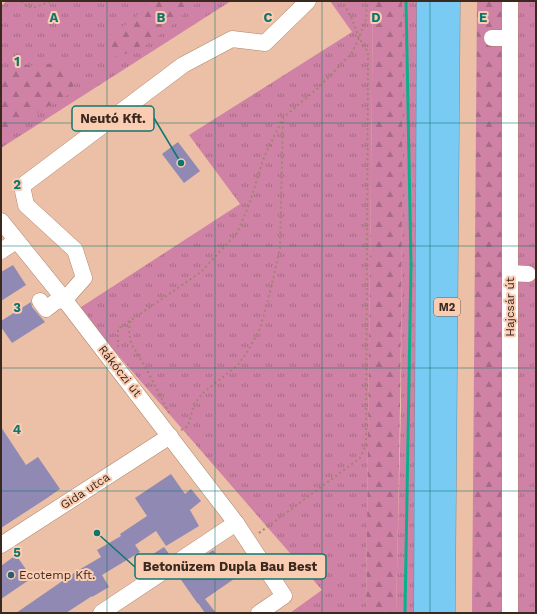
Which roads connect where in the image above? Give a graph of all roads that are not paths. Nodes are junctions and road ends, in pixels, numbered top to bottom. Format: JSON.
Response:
{"nodes":[{"id":1,"x":308,"y":1,"type":"edge"},
{"id":2,"x":428,"y":1,"type":"edge"},
{"id":3,"x":449,"y":1,"type":"edge"},
{"id":4,"x":510,"y":1,"type":"edge"},
{"id":5,"x":492,"y":38,"type":"dead end"},
{"id":6,"x":510,"y":38,"type":"junction"},
{"id":7,"x":1,"y":221,"type":"edge"},
{"id":8,"x":16,"y":241,"type":"junction"},
{"id":9,"x":1,"y":251,"type":"edge"},
{"id":10,"x":510,"y":273,"type":"junction"},
{"id":11,"x":528,"y":274,"type":"dead end"},
{"id":12,"x":64,"y":299,"type":"junction"},
{"id":13,"x":40,"y":301,"type":"dead end"},
{"id":14,"x":170,"y":436,"type":"junction"},
{"id":15,"x":236,"y":523,"type":"junction"},
{"id":16,"x":1,"y":545,"type":"edge"},
{"id":17,"x":101,"y":613,"type":"edge"},
{"id":18,"x":259,"y":613,"type":"edge"},
{"id":19,"x":425,"y":613,"type":"edge"},
{"id":20,"x":444,"y":613,"type":"edge"},
{"id":21,"x":510,"y":613,"type":"edge"}],
"edges":[{"from":1,"to":12,"type":"street"},
{"from":2,"to":19,"type":"highway","number":"M2"},
{"from":3,"to":20,"type":"highway","number":"M2"},
{"from":4,"to":6,"type":"street","name":"Hajcsár út"},
{"from":5,"to":6,"type":"street"},
{"from":6,"to":10,"type":"street","name":"Hajcsár út"},
{"from":7,"to":8,"type":"street","name":"Rákóczi út"},
{"from":8,"to":9,"type":"street"},
{"from":8,"to":12,"type":"street","name":"Rákóczi út"},
{"from":10,"to":11,"type":"street"},
{"from":10,"to":21,"type":"street","name":"Hajcsár út"},
{"from":12,"to":13,"type":"street"},
{"from":12,"to":14,"type":"street","name":"Rákóczi út"},
{"from":14,"to":15,"type":"street","name":"Rákóczi út"},
{"from":14,"to":16,"type":"street","name":"Gida utca"},
{"from":15,"to":17,"type":"street"},
{"from":15,"to":18,"type":"street","name":"Rákóczi út"}]}
